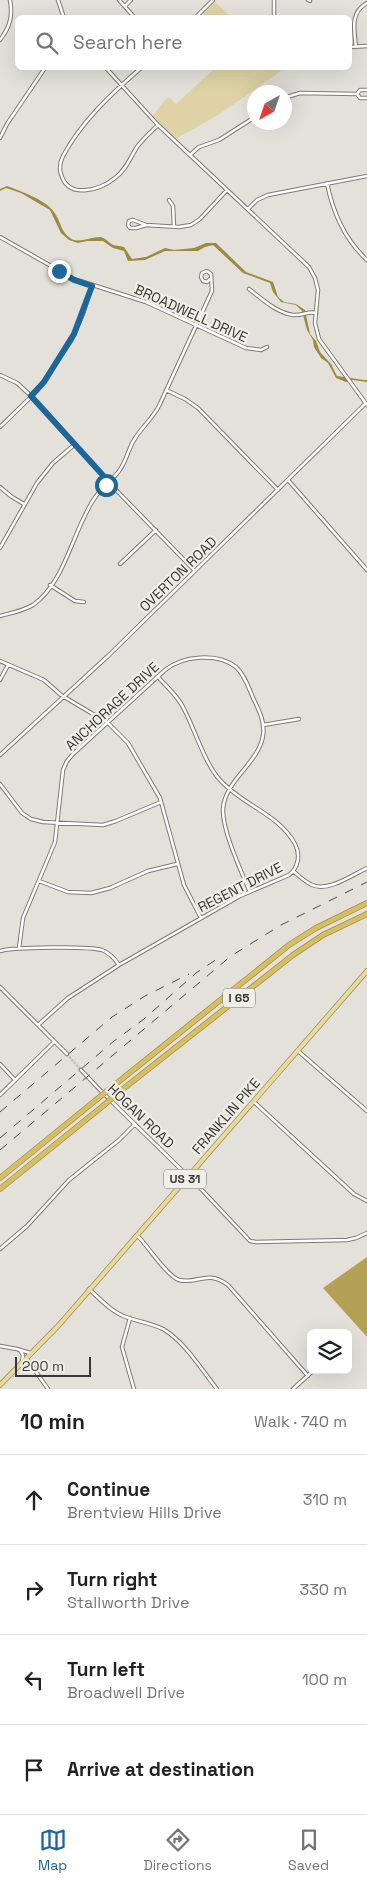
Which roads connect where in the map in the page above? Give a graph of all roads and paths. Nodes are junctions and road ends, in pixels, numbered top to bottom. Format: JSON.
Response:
{"nodes":[{"id":1,"x":10,"y":0,"type":"edge"},
{"id":2,"x":58,"y":0,"type":"edge"},
{"id":3,"x":119,"y":0,"type":"edge"},
{"id":4,"x":131,"y":0,"type":"edge"},
{"id":5,"x":213,"y":0,"type":"edge"},
{"id":6,"x":274,"y":0,"type":"edge"},
{"id":7,"x":367,"y":3,"type":"edge"},
{"id":8,"x":125,"y":6,"type":"junction"},
{"id":9,"x":63,"y":15,"type":"edge"},
{"id":10,"x":132,"y":15,"type":"edge"},
{"id":11,"x":198,"y":15,"type":"edge"},
{"id":12,"x":274,"y":15,"type":"edge"},
{"id":13,"x":0,"y":40,"type":"edge"},
{"id":14,"x":367,"y":46,"type":"edge"},
{"id":15,"x":352,"y":47,"type":"edge"},
{"id":16,"x":356,"y":47,"type":"junction"},
{"id":17,"x":44,"y":70,"type":"edge"},
{"id":18,"x":108,"y":70,"type":"edge"},
{"id":19,"x":139,"y":70,"type":"edge"},
{"id":20,"x":122,"y":85,"type":"junction"},
{"id":21,"x":367,"y":90,"type":"edge"},
{"id":22,"x":357,"y":94,"type":"junction"},
{"id":23,"x":292,"y":95,"type":"edge"},
{"id":24,"x":367,"y":98,"type":"edge"},
{"id":25,"x":247,"y":122,"type":"edge"},
{"id":26,"x":158,"y":125,"type":"junction"},
{"id":27,"x":0,"y":138,"type":"edge"},
{"id":28,"x":190,"y":155,"type":"junction"},
{"id":29,"x":367,"y":176,"type":"edge"},
{"id":30,"x":327,"y":184,"type":"junction"},
{"id":31,"x":227,"y":190,"type":"junction"},
{"id":32,"x":169,"y":200,"type":"dead end"},
{"id":33,"x":248,"y":209,"type":"junction"},
{"id":34,"x":146,"y":225,"type":"junction"},
{"id":35,"x":174,"y":227,"type":"junction"},
{"id":36,"x":0,"y":237,"type":"edge"},
{"id":37,"x":367,"y":260,"type":"edge"},
{"id":38,"x":210,"y":280,"type":"junction"},
{"id":39,"x":92,"y":286,"type":"junction"},
{"id":40,"x":249,"y":290,"type":"dead end"},
{"id":41,"x":316,"y":313,"type":"junction"},
{"id":42,"x":196,"y":325,"type":"junction"},
{"id":43,"x":267,"y":347,"type":"dead end"},
{"id":44,"x":0,"y":375,"type":"edge"},
{"id":45,"x":166,"y":390,"type":"junction"},
{"id":46,"x":31,"y":396,"type":"junction"},
{"id":47,"x":366,"y":405,"type":"edge"},
{"id":48,"x":0,"y":427,"type":"edge"},
{"id":49,"x":74,"y":444,"type":"junction"},
{"id":50,"x":288,"y":480,"type":"junction"},
{"id":51,"x":109,"y":482,"type":"junction"},
{"id":52,"x":0,"y":487,"type":"edge"},
{"id":53,"x":278,"y":490,"type":"junction"},
{"id":54,"x":24,"y":504,"type":"junction"},
{"id":55,"x":156,"y":530,"type":"junction"},
{"id":56,"x":0,"y":548,"type":"edge"},
{"id":57,"x":120,"y":564,"type":"dead end"},
{"id":58,"x":367,"y":570,"type":"edge"},
{"id":59,"x":195,"y":571,"type":"junction"},
{"id":60,"x":50,"y":585,"type":"junction"},
{"id":61,"x":84,"y":602,"type":"dead end"},
{"id":62,"x":0,"y":616,"type":"edge"},
{"id":63,"x":0,"y":661,"type":"edge"},
{"id":64,"x":8,"y":665,"type":"junction"},
{"id":65,"x":158,"y":676,"type":"junction"},
{"id":66,"x":0,"y":680,"type":"edge"},
{"id":67,"x":64,"y":697,"type":"junction"},
{"id":68,"x":299,"y":719,"type":"dead end"},
{"id":69,"x":108,"y":723,"type":"junction"},
{"id":70,"x":263,"y":725,"type":"junction"},
{"id":71,"x":0,"y":756,"type":"edge"},
{"id":72,"x":0,"y":784,"type":"edge"},
{"id":73,"x":230,"y":789,"type":"junction"},
{"id":74,"x":161,"y":802,"type":"junction"},
{"id":75,"x":58,"y":823,"type":"junction"},
{"id":76,"x":178,"y":863,"type":"junction"},
{"id":77,"x":367,"y":868,"type":"edge"},
{"id":78,"x":293,"y":871,"type":"junction"},
{"id":79,"x":38,"y":881,"type":"junction"},
{"id":80,"x":250,"y":892,"type":"junction"},
{"id":81,"x":367,"y":903,"type":"edge"},
{"id":82,"x":367,"y":914,"type":"edge"},
{"id":83,"x":201,"y":918,"type":"junction"},
{"id":84,"x":19,"y":948,"type":"junction"},
{"id":85,"x":0,"y":951,"type":"edge"},
{"id":86,"x":120,"y":965,"type":"junction"},
{"id":87,"x":367,"y":971,"type":"edge"},
{"id":88,"x":0,"y":987,"type":"edge"},
{"id":89,"x":38,"y":1026,"type":"junction"},
{"id":90,"x":55,"y":1042,"type":"junction"},
{"id":91,"x":298,"y":1051,"type":"junction"},
{"id":92,"x":67,"y":1054,"type":"tunnel mouth"},
{"id":93,"x":0,"y":1064,"type":"edge"},
{"id":94,"x":81,"y":1070,"type":"tunnel mouth"},
{"id":95,"x":15,"y":1080,"type":"junction"},
{"id":96,"x":0,"y":1095,"type":"edge"},
{"id":97,"x":254,"y":1102,"type":"junction"},
{"id":98,"x":367,"y":1111,"type":"edge"},
{"id":99,"x":135,"y":1124,"type":"junction"},
{"id":100,"x":188,"y":1176,"type":"junction"},
{"id":101,"x":0,"y":1178,"type":"edge"},
{"id":102,"x":0,"y":1189,"type":"edge"},
{"id":103,"x":367,"y":1201,"type":"edge"},
{"id":104,"x":367,"y":1233,"type":"edge"},
{"id":105,"x":137,"y":1235,"type":"junction"},
{"id":106,"x":0,"y":1249,"type":"edge"},
{"id":107,"x":90,"y":1290,"type":"junction"},
{"id":108,"x":130,"y":1318,"type":"junction"},
{"id":109,"x":0,"y":1346,"type":"edge"},
{"id":110,"x":19,"y":1349,"type":"junction"},
{"id":111,"x":31,"y":1354,"type":"junction"},
{"id":112,"x":27,"y":1359,"type":"junction"},
{"id":113,"x":21,"y":1365,"type":"junction"},
{"id":114,"x":308,"y":1376,"type":"joint"},
{"id":115,"x":0,"y":1385,"type":"edge"},
{"id":116,"x":48,"y":1389,"type":"edge"},
{"id":117,"x":134,"y":1389,"type":"edge"},
{"id":118,"x":217,"y":1389,"type":"edge"},
{"id":119,"x":293,"y":1389,"type":"edge"}],
"edges":[{"from":1,"to":13,"type":"street"},
{"from":2,"to":9,"type":"street"},
{"from":3,"to":8,"type":"street"},
{"from":4,"to":8,"type":"street"},
{"from":5,"to":11,"type":"street"},
{"from":6,"to":12,"type":"street"},
{"from":7,"to":16,"type":"street"},
{"from":8,"to":10,"type":"street"},
{"from":14,"to":16,"type":"street"},
{"from":15,"to":16,"type":"street"},
{"from":17,"to":27,"type":"street"},
{"from":18,"to":20,"type":"street"},
{"from":19,"to":20,"type":"street"},
{"from":20,"to":26,"type":"street"},
{"from":20,"to":26,"type":"street"},
{"from":21,"to":22,"type":"street"},
{"from":22,"to":23,"type":"street"},
{"from":22,"to":24,"type":"street"},
{"from":25,"to":28,"type":"street"},
{"from":26,"to":28,"type":"street"},
{"from":28,"to":31,"type":"street"},
{"from":29,"to":30,"type":"street"},
{"from":30,"to":33,"type":"street"},
{"from":30,"to":37,"type":"street"},
{"from":31,"to":33,"type":"street"},
{"from":31,"to":35,"type":"street"},
{"from":32,"to":35,"type":"street"},
{"from":33,"to":41,"type":"street"},
{"from":34,"to":34,"type":"street"},
{"from":34,"to":35,"type":"street"},
{"from":36,"to":39,"type":"street","name":"BROADWELL DRIVE"},
{"from":38,"to":38,"type":"street"},
{"from":38,"to":42,"type":"street"},
{"from":39,"to":42,"type":"street","name":"BROADWELL DRIVE"},
{"from":39,"to":46,"type":"street"},
{"from":40,"to":41,"type":"street"},
{"from":41,"to":47,"type":"street"},
{"from":42,"to":43,"type":"street","name":"BROADWELL DRIVE"},
{"from":42,"to":45,"type":"street"},
{"from":44,"to":46,"type":"street"},
{"from":45,"to":51,"type":"street"},
{"from":45,"to":53,"type":"street"},
{"from":46,"to":48,"type":"street"},
{"from":46,"to":49,"type":"street"},
{"from":47,"to":50,"type":"street","name":"OVERTON ROAD"},
{"from":49,"to":51,"type":"street"},
{"from":49,"to":54,"type":"street"},
{"from":50,"to":53,"type":"street","name":"OVERTON ROAD"},
{"from":50,"to":58,"type":"street"},
{"from":51,"to":55,"type":"street"},
{"from":51,"to":60,"type":"street"},
{"from":52,"to":54,"type":"street"},
{"from":53,"to":59,"type":"street","name":"OVERTON ROAD"},
{"from":54,"to":56,"type":"street"},
{"from":55,"to":57,"type":"street"},
{"from":55,"to":59,"type":"street"},
{"from":59,"to":67,"type":"street","name":"OVERTON ROAD"},
{"from":60,"to":61,"type":"street"},
{"from":60,"to":62,"type":"street"},
{"from":63,"to":64,"type":"street"},
{"from":64,"to":66,"type":"street"},
{"from":64,"to":67,"type":"street"},
{"from":65,"to":69,"type":"street","name":"ANCHORAGE DRIVE"},
{"from":65,"to":70,"type":"street","name":"ANCHORAGE DRIVE"},
{"from":65,"to":73,"type":"street","name":"REGENT DRIVE"},
{"from":67,"to":69,"type":"street"},
{"from":67,"to":71,"type":"street","name":"OVERTON ROAD"},
{"from":68,"to":70,"type":"street"},
{"from":69,"to":74,"type":"street"},
{"from":69,"to":75,"type":"street","name":"ANCHORAGE DRIVE"},
{"from":70,"to":73,"type":"street"},
{"from":72,"to":75,"type":"street"},
{"from":73,"to":78,"type":"street","name":"REGENT DRIVE"},
{"from":73,"to":80,"type":"street"},
{"from":74,"to":75,"type":"street"},
{"from":74,"to":76,"type":"street"},
{"from":75,"to":79,"type":"street","name":"ANCHORAGE DRIVE"},
{"from":76,"to":79,"type":"street"},
{"from":76,"to":83,"type":"street"},
{"from":77,"to":78,"type":"street"},
{"from":78,"to":80,"type":"street","name":"REGENT DRIVE"},
{"from":79,"to":84,"type":"street","name":"ANCHORAGE DRIVE"},
{"from":80,"to":83,"type":"street","name":"REGENT DRIVE"},
{"from":81,"to":101,"type":"highway","number":"I 65","bridge":true},
{"from":82,"to":102,"type":"highway","number":"I 65","bridge":true},
{"from":83,"to":86,"type":"street","name":"REGENT DRIVE"},
{"from":84,"to":85,"type":"street"},
{"from":84,"to":86,"type":"street"},
{"from":86,"to":89,"type":"street","name":"REGENT DRIVE"},
{"from":87,"to":91,"type":"main road","name":"FRANKLIN PIKE","number":"US 31"},
{"from":88,"to":89,"type":"street"},
{"from":89,"to":90,"type":"street"},
{"from":90,"to":92,"type":"street"},
{"from":90,"to":95,"type":"street"},
{"from":91,"to":97,"type":"main road","name":"FRANKLIN PIKE","number":"US 31"},
{"from":91,"to":98,"type":"street"},
{"from":93,"to":95,"type":"street"},
{"from":94,"to":99,"type":"street","name":"HOGAN ROAD"},
{"from":95,"to":96,"type":"street"},
{"from":97,"to":100,"type":"main road","name":"FRANKLIN PIKE","number":"US 31"},
{"from":97,"to":103,"type":"street"},
{"from":99,"to":100,"type":"street","name":"HOGAN ROAD"},
{"from":99,"to":106,"type":"street"},
{"from":100,"to":104,"type":"street","name":"HOGAN ROAD"},
{"from":100,"to":105,"type":"main road","name":"FRANKLIN PIKE","number":"US 31"},
{"from":105,"to":107,"type":"main road","name":"FRANKLIN PIKE","number":"US 31"},
{"from":105,"to":114,"type":"street"},
{"from":107,"to":108,"type":"street"},
{"from":107,"to":111,"type":"main road","name":"FRANKLIN PIKE","number":"US 31"},
{"from":108,"to":117,"type":"street"},
{"from":108,"to":118,"type":"street"},
{"from":109,"to":110,"type":"street"},
{"from":110,"to":111,"type":"street"},
{"from":110,"to":113,"type":"street"},
{"from":111,"to":112,"type":"main road","name":"FRANKLIN PIKE","number":"US 31"},
{"from":112,"to":113,"type":"main road","name":"FRANKLIN PIKE","number":"US 31"},
{"from":112,"to":116,"type":"street"},
{"from":113,"to":115,"type":"main road","name":"FRANKLIN PIKE","number":"US 31"},
{"from":114,"to":119,"type":"street"}]}
